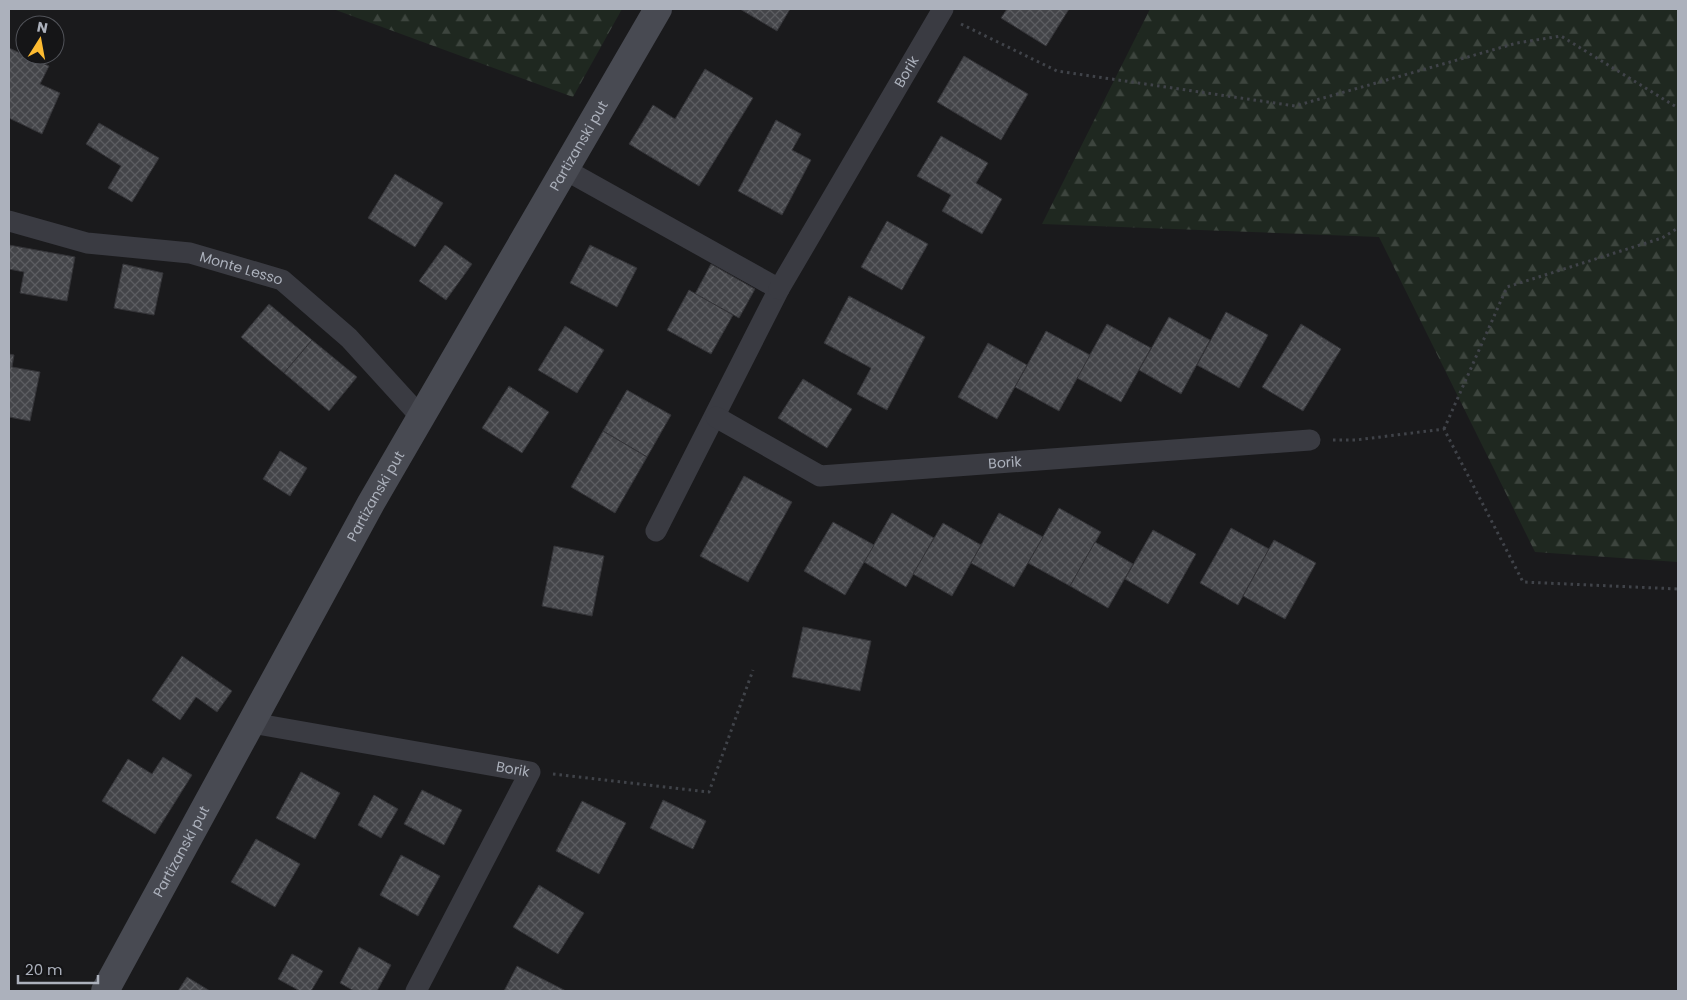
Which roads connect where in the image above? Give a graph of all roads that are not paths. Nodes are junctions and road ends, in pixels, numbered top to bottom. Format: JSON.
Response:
{"nodes":[{"id":1,"x":658,"y":9,"type":"edge"},
{"id":2,"x":942,"y":11,"type":"edge"},
{"id":3,"x":564,"y":170,"type":"junction"},
{"id":4,"x":9,"y":220,"type":"edge"},
{"id":5,"x":778,"y":289,"type":"junction"},
{"id":6,"x":420,"y":416,"type":"junction"},
{"id":7,"x":716,"y":417,"type":"junction"},
{"id":8,"x":1310,"y":440,"type":"road end"},
{"id":9,"x":656,"y":531,"type":"dead end"},
{"id":10,"x":252,"y":723,"type":"junction"},
{"id":11,"x":105,"y":991,"type":"edge"},
{"id":12,"x":416,"y":991,"type":"edge"}],
"edges":[{"from":1,"to":3,"type":"street","name":"Partizanski put"},
{"from":2,"to":5,"type":"street","name":"Borik"},
{"from":3,"to":5,"type":"street"},
{"from":3,"to":6,"type":"street","name":"Partizanski put"},
{"from":4,"to":6,"type":"street","name":"Monte Lesso"},
{"from":5,"to":7,"type":"street","name":"Borik"},
{"from":6,"to":10,"type":"street","name":"Partizanski put"},
{"from":7,"to":8,"type":"street","name":"Borik"},
{"from":7,"to":9,"type":"street","name":"Borik"},
{"from":10,"to":11,"type":"street","name":"Partizanski put"},
{"from":10,"to":12,"type":"street","name":"Borik"}]}
